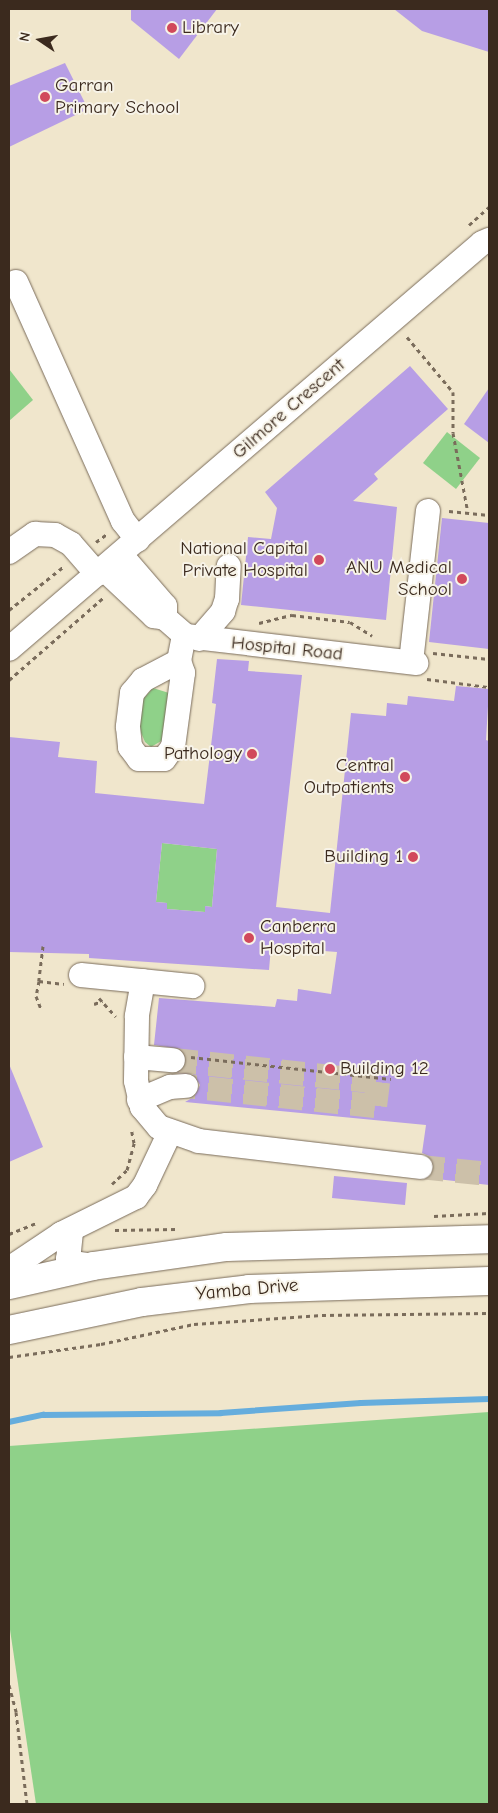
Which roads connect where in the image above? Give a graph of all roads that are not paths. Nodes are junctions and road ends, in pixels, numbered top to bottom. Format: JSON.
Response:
{"nodes":[{"id":1,"x":487,"y":237,"type":"edge"},
{"id":2,"x":16,"y":282,"type":"dead end"},
{"id":3,"x":428,"y":511,"type":"dead end"},
{"id":4,"x":9,"y":552,"type":"edge"},
{"id":5,"x":115,"y":560,"type":"junction"},
{"id":6,"x":229,"y":566,"type":"dead end"},
{"id":7,"x":192,"y":637,"type":"junction"},
{"id":8,"x":9,"y":649,"type":"edge"},
{"id":9,"x":179,"y":661,"type":"dead end"},
{"id":10,"x":78,"y":980,"type":"road end"},
{"id":11,"x":143,"y":981,"type":"junction"},
{"id":12,"x":192,"y":986,"type":"dead end"},
{"id":13,"x":136,"y":1056,"type":"junction"},
{"id":14,"x":179,"y":1058,"type":"tunnel mouth"},
{"id":15,"x":186,"y":1086,"type":"tunnel mouth"},
{"id":16,"x":134,"y":1110,"type":"junction"},
{"id":17,"x":170,"y":1132,"type":"junction"},
{"id":18,"x":420,"y":1166,"type":"tunnel mouth"},
{"id":19,"x":71,"y":1232,"type":"junction"},
{"id":20,"x":489,"y":1239,"type":"edge"},
{"id":21,"x":94,"y":1266,"type":"junction"},
{"id":22,"x":9,"y":1268,"type":"edge"},
{"id":23,"x":489,"y":1281,"type":"edge"},
{"id":24,"x":9,"y":1286,"type":"edge"},
{"id":25,"x":9,"y":1330,"type":"edge"}],
"edges":[{"from":1,"to":5,"type":"street","name":"Gilmore Crescent"},
{"from":2,"to":5,"type":"street"},
{"from":3,"to":7,"type":"street","name":"Hospital Road"},
{"from":4,"to":5,"type":"street"},
{"from":5,"to":7,"type":"street"},
{"from":5,"to":8,"type":"street","name":"Gilmore Crescent"},
{"from":6,"to":7,"type":"street"},
{"from":7,"to":9,"type":"street"},
{"from":10,"to":11,"type":"street"},
{"from":11,"to":12,"type":"street"},
{"from":11,"to":13,"type":"street"},
{"from":13,"to":14,"type":"street"},
{"from":13,"to":16,"type":"street"},
{"from":15,"to":16,"type":"street"},
{"from":16,"to":17,"type":"street"},
{"from":17,"to":18,"type":"street"},
{"from":17,"to":19,"type":"street"},
{"from":19,"to":21,"type":"street"},
{"from":19,"to":22,"type":"street"},
{"from":20,"to":21,"type":"main road"},
{"from":21,"to":24,"type":"main road"},
{"from":23,"to":25,"type":"main road","name":"Yamba Drive"}]}
